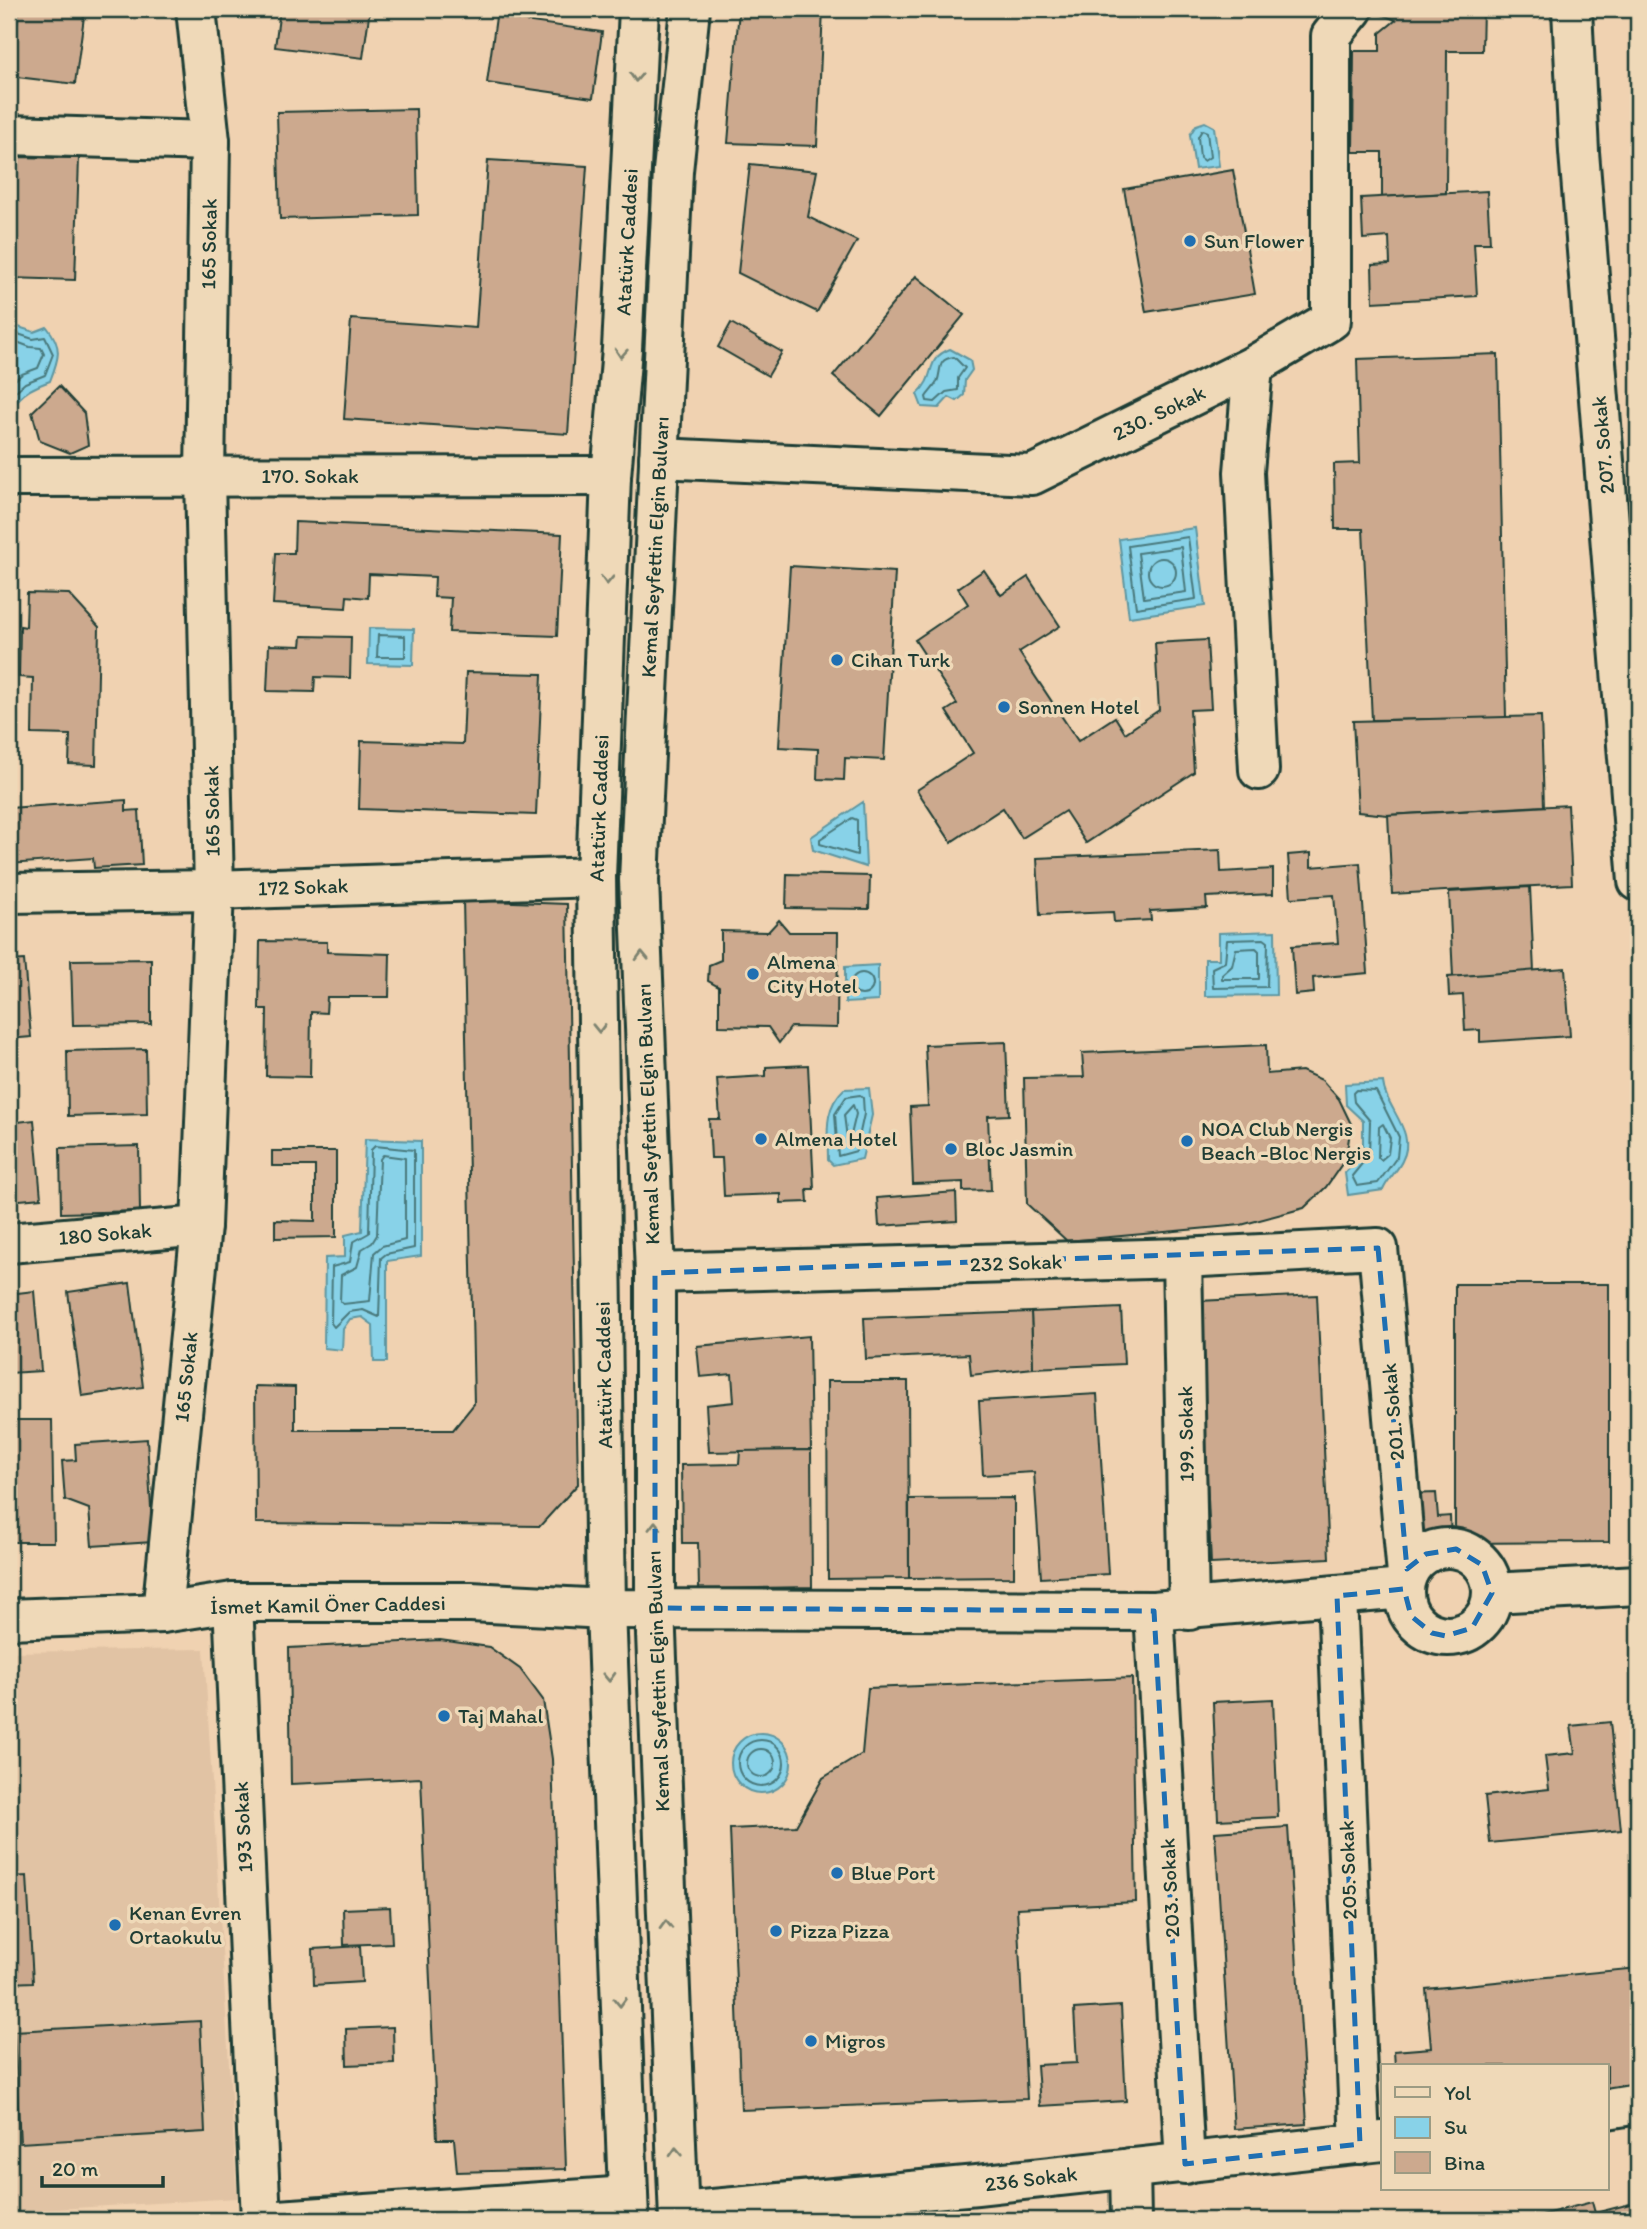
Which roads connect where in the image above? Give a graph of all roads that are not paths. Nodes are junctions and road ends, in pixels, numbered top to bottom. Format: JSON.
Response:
{"nodes":[{"id":1,"x":196,"y":9,"type":"edge"},
{"id":2,"x":639,"y":9,"type":"edge"},
{"id":3,"x":690,"y":9,"type":"edge"},
{"id":4,"x":1353,"y":9,"type":"edge"},
{"id":5,"x":1572,"y":9,"type":"edge"},
{"id":6,"x":9,"y":135,"type":"edge"},
{"id":7,"x":210,"y":141,"type":"junction"},
{"id":8,"x":1253,"y":366,"type":"junction"},
{"id":9,"x":659,"y":458,"type":"junction"},
{"id":10,"x":205,"y":476,"type":"junction"},
{"id":11,"x":611,"y":476,"type":"junction"},
{"id":12,"x":9,"y":477,"type":"edge"},
{"id":13,"x":1259,"y":770,"type":"dead end"},
{"id":14,"x":596,"y":877,"type":"junction"},
{"id":15,"x":1638,"y":881,"type":"edge"},
{"id":16,"x":214,"y":890,"type":"junction"},
{"id":17,"x":9,"y":893,"type":"edge"},
{"id":18,"x":201,"y":1226,"type":"junction"},
{"id":19,"x":9,"y":1243,"type":"edge"},
{"id":20,"x":1378,"y":1248,"type":"joint"},
{"id":21,"x":1182,"y":1258,"type":"junction"},
{"id":22,"x":655,"y":1273,"type":"junction"},
{"id":23,"x":1406,"y":1582,"type":"junction"},
{"id":24,"x":1638,"y":1585,"type":"edge"},
{"id":25,"x":1492,"y":1593,"type":"junction"},
{"id":26,"x":1337,"y":1596,"type":"junction"},
{"id":27,"x":233,"y":1602,"type":"junction"},
{"id":28,"x":654,"y":1608,"type":"junction"},
{"id":29,"x":606,"y":1609,"type":"junction"},
{"id":30,"x":1172,"y":1610,"type":"junction"},
{"id":31,"x":162,"y":1613,"type":"junction"},
{"id":32,"x":9,"y":1619,"type":"edge"},
{"id":33,"x":1638,"y":2104,"type":"edge"},
{"id":34,"x":1608,"y":2109,"type":"edge"},
{"id":35,"x":1371,"y":2143,"type":"edge"},
{"id":36,"x":1185,"y":2164,"type":"junction"},
{"id":37,"x":1130,"y":2168,"type":"junction"},
{"id":38,"x":628,"y":2208,"type":"edge"},
{"id":39,"x":679,"y":2216,"type":"edge"},
{"id":40,"x":261,"y":2220,"type":"edge"},
{"id":41,"x":279,"y":2220,"type":"edge"},
{"id":42,"x":1131,"y":2220,"type":"edge"}],
"edges":[{"from":1,"to":7,"type":"street","name":"165 Sokak"},
{"from":2,"to":11,"type":"street","name":"Atatürk Caddesi","one_way":true},
{"from":3,"to":9,"type":"street","name":"Kemal Seyfettin Elgin Bulvarı"},
{"from":4,"to":8,"type":"street","name":"230. Sokak"},
{"from":5,"to":15,"type":"street","name":"207. Sokak"},
{"from":6,"to":7,"type":"street"},
{"from":7,"to":10,"type":"street","name":"165 Sokak"},
{"from":8,"to":9,"type":"street","name":"230. Sokak"},
{"from":8,"to":13,"type":"street"},
{"from":22,"to":9,"type":"street","name":"Kemal Seyfettin Elgin Bulvarı","one_way":true},
{"from":10,"to":11,"type":"street","name":"170. Sokak"},
{"from":10,"to":12,"type":"street","name":"170. Sokak"},
{"from":10,"to":16,"type":"street","name":"165 Sokak"},
{"from":11,"to":14,"type":"street","name":"Atatürk Caddesi","one_way":true},
{"from":14,"to":16,"type":"street","name":"172 Sokak"},
{"from":14,"to":29,"type":"street","name":"Atatürk Caddesi","one_way":true},
{"from":16,"to":17,"type":"street","name":"172 Sokak"},
{"from":16,"to":18,"type":"street","name":"165 Sokak"},
{"from":18,"to":19,"type":"street","name":"180 Sokak"},
{"from":18,"to":31,"type":"street","name":"165 Sokak"},
{"from":20,"to":21,"type":"street","name":"232 Sokak"},
{"from":20,"to":23,"type":"street","name":"201. Sokak"},
{"from":21,"to":22,"type":"street","name":"232 Sokak"},
{"from":21,"to":30,"type":"street","name":"199. Sokak"},
{"from":28,"to":22,"type":"street","name":"Kemal Seyfettin Elgin Bulvarı","one_way":true},
{"from":23,"to":25,"type":"street"},
{"from":23,"to":25,"type":"street"},
{"from":23,"to":26,"type":"street","name":"İsmet Kamil Öner Caddesi"},
{"from":24,"to":25,"type":"street"},
{"from":26,"to":30,"type":"street","name":"İsmet Kamil Öner Caddesi"},
{"from":26,"to":35,"type":"street","name":"205. Sokak"},
{"from":27,"to":29,"type":"street","name":"İsmet Kamil Öner Caddesi"},
{"from":27,"to":31,"type":"street","name":"İsmet Kamil Öner Caddesi"},
{"from":27,"to":40,"type":"street","name":"193 Sokak"},
{"from":28,"to":29,"type":"street","name":"İsmet Kamil Öner Caddesi"},
{"from":28,"to":30,"type":"street","name":"İsmet Kamil Öner Caddesi"},
{"from":39,"to":28,"type":"street","name":"Kemal Seyfettin Elgin Bulvarı","one_way":true},
{"from":29,"to":38,"type":"street","one_way":true},
{"from":30,"to":36,"type":"street","name":"203. Sokak"},
{"from":31,"to":32,"type":"street","name":"İsmet Kamil Öner Caddesi"},
{"from":33,"to":34,"type":"street"},
{"from":35,"to":36,"type":"street","name":"236 Sokak"},
{"from":36,"to":37,"type":"street","name":"236 Sokak"},
{"from":37,"to":39,"type":"street","name":"236 Sokak"},
{"from":37,"to":42,"type":"street"},
{"from":38,"to":41,"type":"street"}]}
